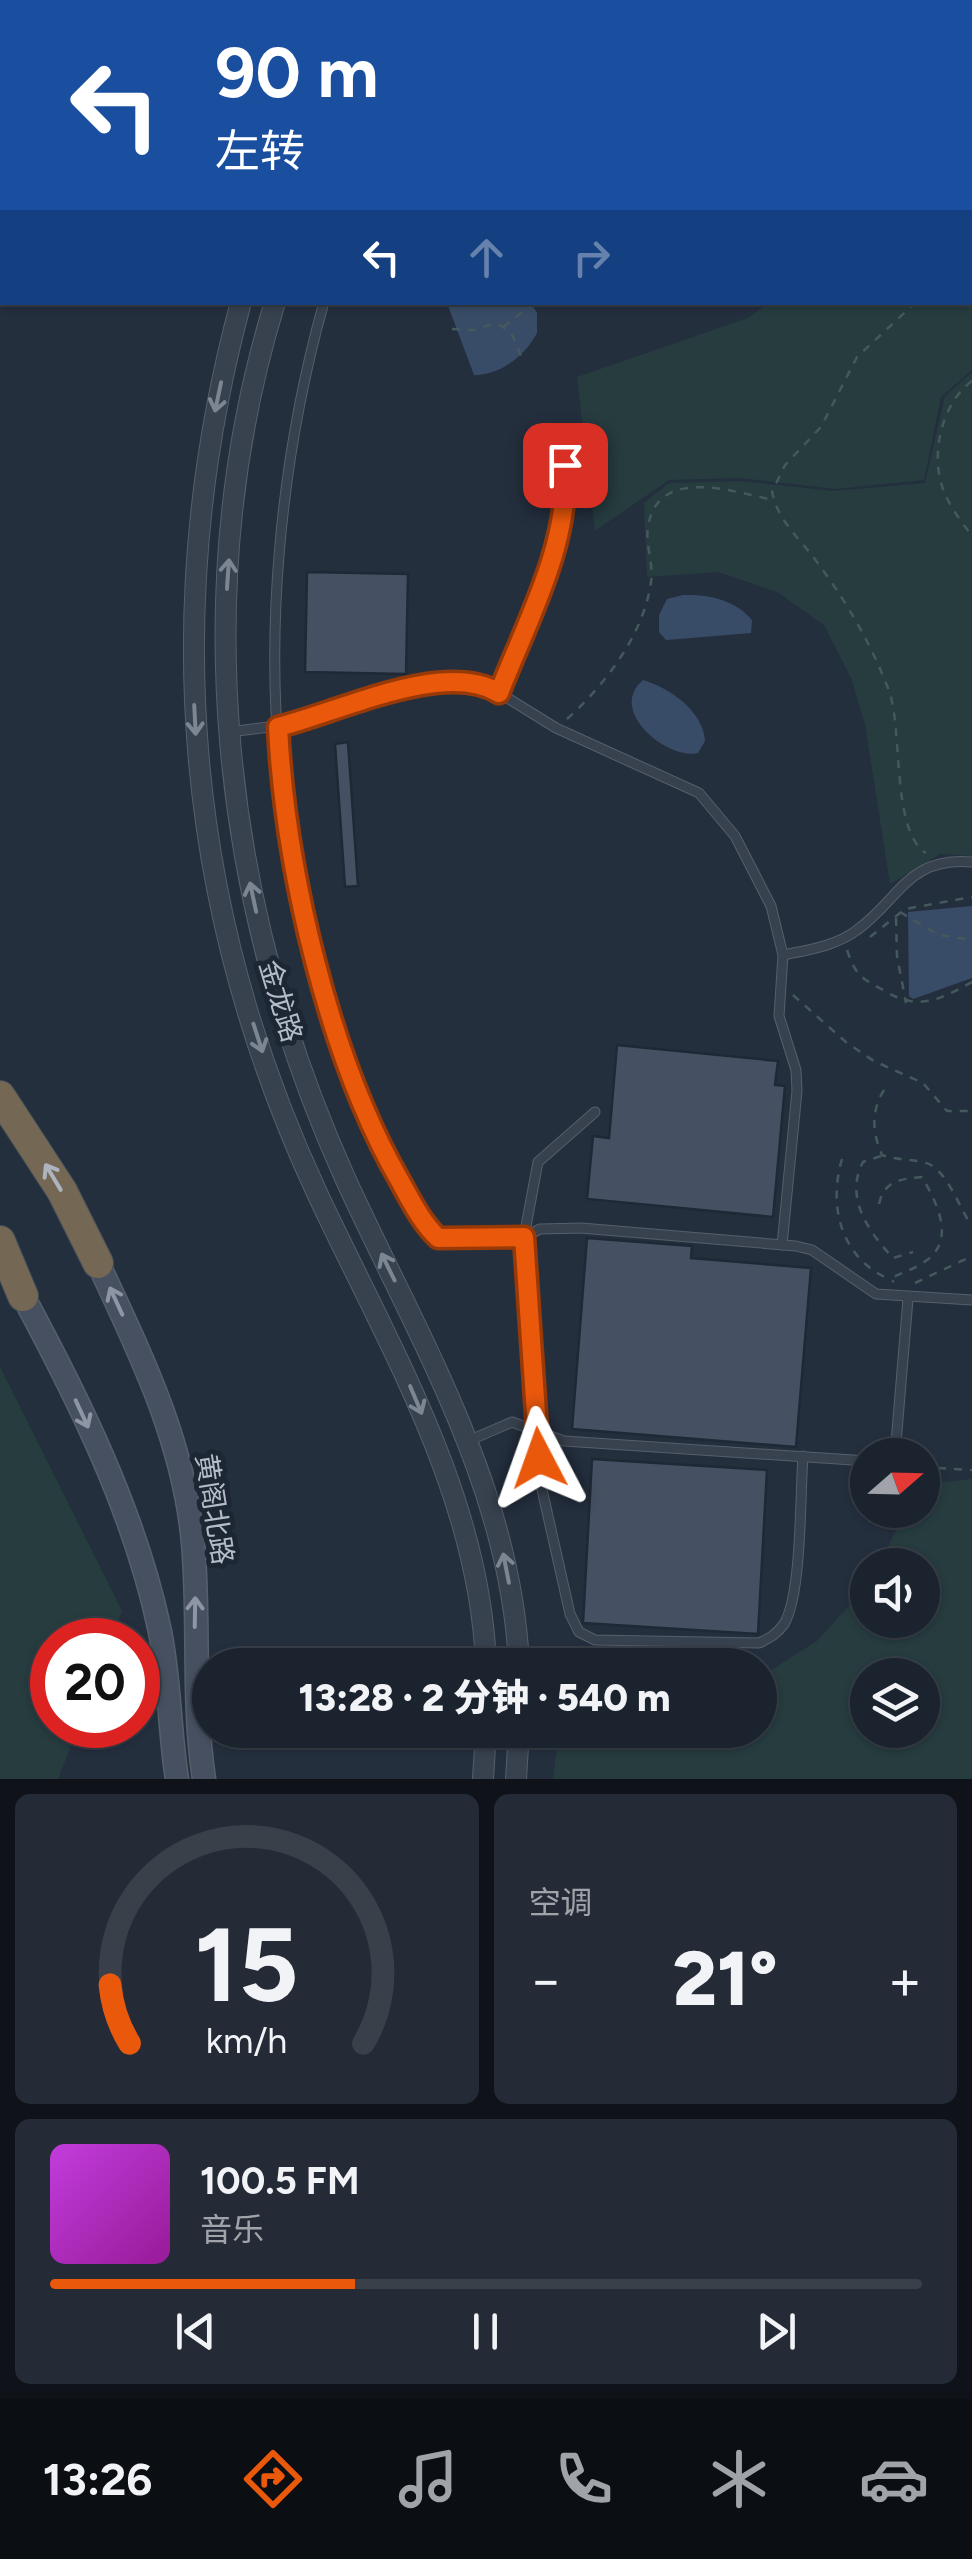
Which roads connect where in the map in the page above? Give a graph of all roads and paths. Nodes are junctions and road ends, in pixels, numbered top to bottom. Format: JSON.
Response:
{"nodes":[{"id":1,"x":240,"y":305,"type":"edge"},
{"id":2,"x":274,"y":305,"type":"edge"},
{"id":3,"x":323,"y":305,"type":"edge"},
{"id":4,"x":532,"y":305,"type":"edge"},
{"id":5,"x":912,"y":305,"type":"edge"},
{"id":6,"x":503,"y":327,"type":"junction"},
{"id":7,"x":452,"y":329,"type":"dead end"},
{"id":8,"x":521,"y":356,"type":"dead end"},
{"id":9,"x":972,"y":381,"type":"edge"},
{"id":10,"x":565,"y":465,"type":"dead end"},
{"id":11,"x":774,"y":500,"type":"junction"},
{"id":12,"x":972,"y":536,"type":"edge"},
{"id":13,"x":499,"y":693,"type":"junction"},
{"id":14,"x":278,"y":727,"type":"junction"},
{"id":15,"x":556,"y":728,"type":"junction"},
{"id":16,"x":229,"y":732,"type":"junction"},
{"id":17,"x":940,"y":861,"type":"junction"},
{"id":18,"x":972,"y":862,"type":"edge"},
{"id":19,"x":972,"y":897,"type":"edge"},
{"id":20,"x":898,"y":914,"type":"junction"},
{"id":21,"x":843,"y":939,"type":"junction"},
{"id":22,"x":972,"y":940,"type":"edge"},
{"id":23,"x":862,"y":943,"type":"dead end"},
{"id":24,"x":783,"y":954,"type":"junction"},
{"id":25,"x":972,"y":982,"type":"edge"},
{"id":26,"x":782,"y":984,"type":"junction"},
{"id":27,"x":906,"y":1004,"type":"junction"},
{"id":28,"x":884,"y":1090,"type":"dead end"},
{"id":29,"x":0,"y":1096,"type":"edge"},
{"id":30,"x":972,"y":1111,"type":"edge"},
{"id":31,"x":594,"y":1112,"type":"dead end"},
{"id":32,"x":882,"y":1156,"type":"junction"},
{"id":33,"x":842,"y":1159,"type":"dead end"},
{"id":34,"x":879,"y":1204,"type":"dead end"},
{"id":35,"x":972,"y":1226,"type":"edge"},
{"id":36,"x":524,"y":1237,"type":"junction"},
{"id":37,"x":0,"y":1241,"type":"edge"},
{"id":38,"x":782,"y":1245,"type":"junction"},
{"id":39,"x":913,"y":1252,"type":"dead end"},
{"id":40,"x":972,"y":1256,"type":"edge"},
{"id":41,"x":98,"y":1263,"type":"joint"},
{"id":42,"x":890,"y":1279,"type":"junction"},
{"id":43,"x":23,"y":1296,"type":"joint"},
{"id":44,"x":908,"y":1298,"type":"junction"},
{"id":45,"x":972,"y":1300,"type":"edge"},
{"id":46,"x":537,"y":1431,"type":"junction"},
{"id":47,"x":897,"y":1438,"type":"edge"},
{"id":48,"x":468,"y":1441,"type":"junction"},
{"id":49,"x":803,"y":1456,"type":"junction"},
{"id":50,"x":850,"y":1460,"type":"edge"},
{"id":51,"x":940,"y":1468,"type":"edge"},
{"id":52,"x":972,"y":1470,"type":"edge"},
{"id":53,"x":484,"y":1648,"type":"edge"},
{"id":54,"x":517,"y":1648,"type":"edge"},
{"id":55,"x":485,"y":1748,"type":"edge"},
{"id":56,"x":518,"y":1748,"type":"edge"},
{"id":57,"x":177,"y":1779,"type":"edge"},
{"id":58,"x":204,"y":1779,"type":"edge"},
{"id":59,"x":482,"y":1779,"type":"edge"},
{"id":60,"x":516,"y":1779,"type":"edge"}],
"edges":[{"from":1,"to":53,"type":"street","name":"金龙路","one_way":true},
{"from":16,"to":2,"type":"street","name":"金龙路","one_way":true},
{"from":3,"to":14,"type":"lane"},
{"from":4,"to":6,"type":"path"},
{"from":5,"to":11,"type":"path"},
{"from":6,"to":7,"type":"path"},
{"from":6,"to":8,"type":"path"},
{"from":9,"to":12,"type":"path"},
{"from":10,"to":13,"type":"lane"},
{"from":11,"to":15,"type":"path"},
{"from":11,"to":17,"type":"path"},
{"from":13,"to":14,"type":"lane"},
{"from":13,"to":15,"type":"lane"},
{"from":14,"to":16,"type":"lane"},
{"from":14,"to":36,"type":"lane"},
{"from":15,"to":24,"type":"lane"},
{"from":48,"to":16,"type":"street","name":"金龙路","one_way":true},
{"from":17,"to":18,"type":"lane"},
{"from":17,"to":21,"type":"lane"},
{"from":19,"to":20,"type":"path"},
{"from":20,"to":22,"type":"path"},
{"from":20,"to":23,"type":"path"},
{"from":20,"to":27,"type":"path"},
{"from":21,"to":24,"type":"lane"},
{"from":21,"to":27,"type":"path"},
{"from":24,"to":26,"type":"lane"},
{"from":25,"to":27,"type":"path"},
{"from":26,"to":30,"type":"path"},
{"from":26,"to":38,"type":"lane"},
{"from":28,"to":32,"type":"path"},
{"from":41,"to":29,"type":"highway","one_way":true},
{"from":31,"to":36,"type":"lane"},
{"from":32,"to":35,"type":"path"},
{"from":32,"to":39,"type":"path"},
{"from":33,"to":42,"type":"path"},
{"from":34,"to":42,"type":"path"},
{"from":36,"to":38,"type":"lane"},
{"from":36,"to":46,"type":"lane"},
{"from":37,"to":43,"type":"highway"},
{"from":38,"to":44,"type":"lane"},
{"from":40,"to":42,"type":"path"},
{"from":58,"to":41,"type":"main road","name":"黄阁北路","one_way":true},
{"from":43,"to":57,"type":"main road","one_way":true},
{"from":44,"to":45,"type":"lane"},
{"from":44,"to":47,"type":"lane"},
{"from":46,"to":48,"type":"lane"},
{"from":46,"to":49,"type":"lane"},
{"from":46,"to":49,"type":"lane"},
{"from":54,"to":48,"type":"street","name":"金龙路","one_way":true},
{"from":49,"to":50,"type":"lane"},
{"from":51,"to":52,"type":"path"},
{"from":55,"to":59,"type":"street"},
{"from":56,"to":60,"type":"street"}]}
